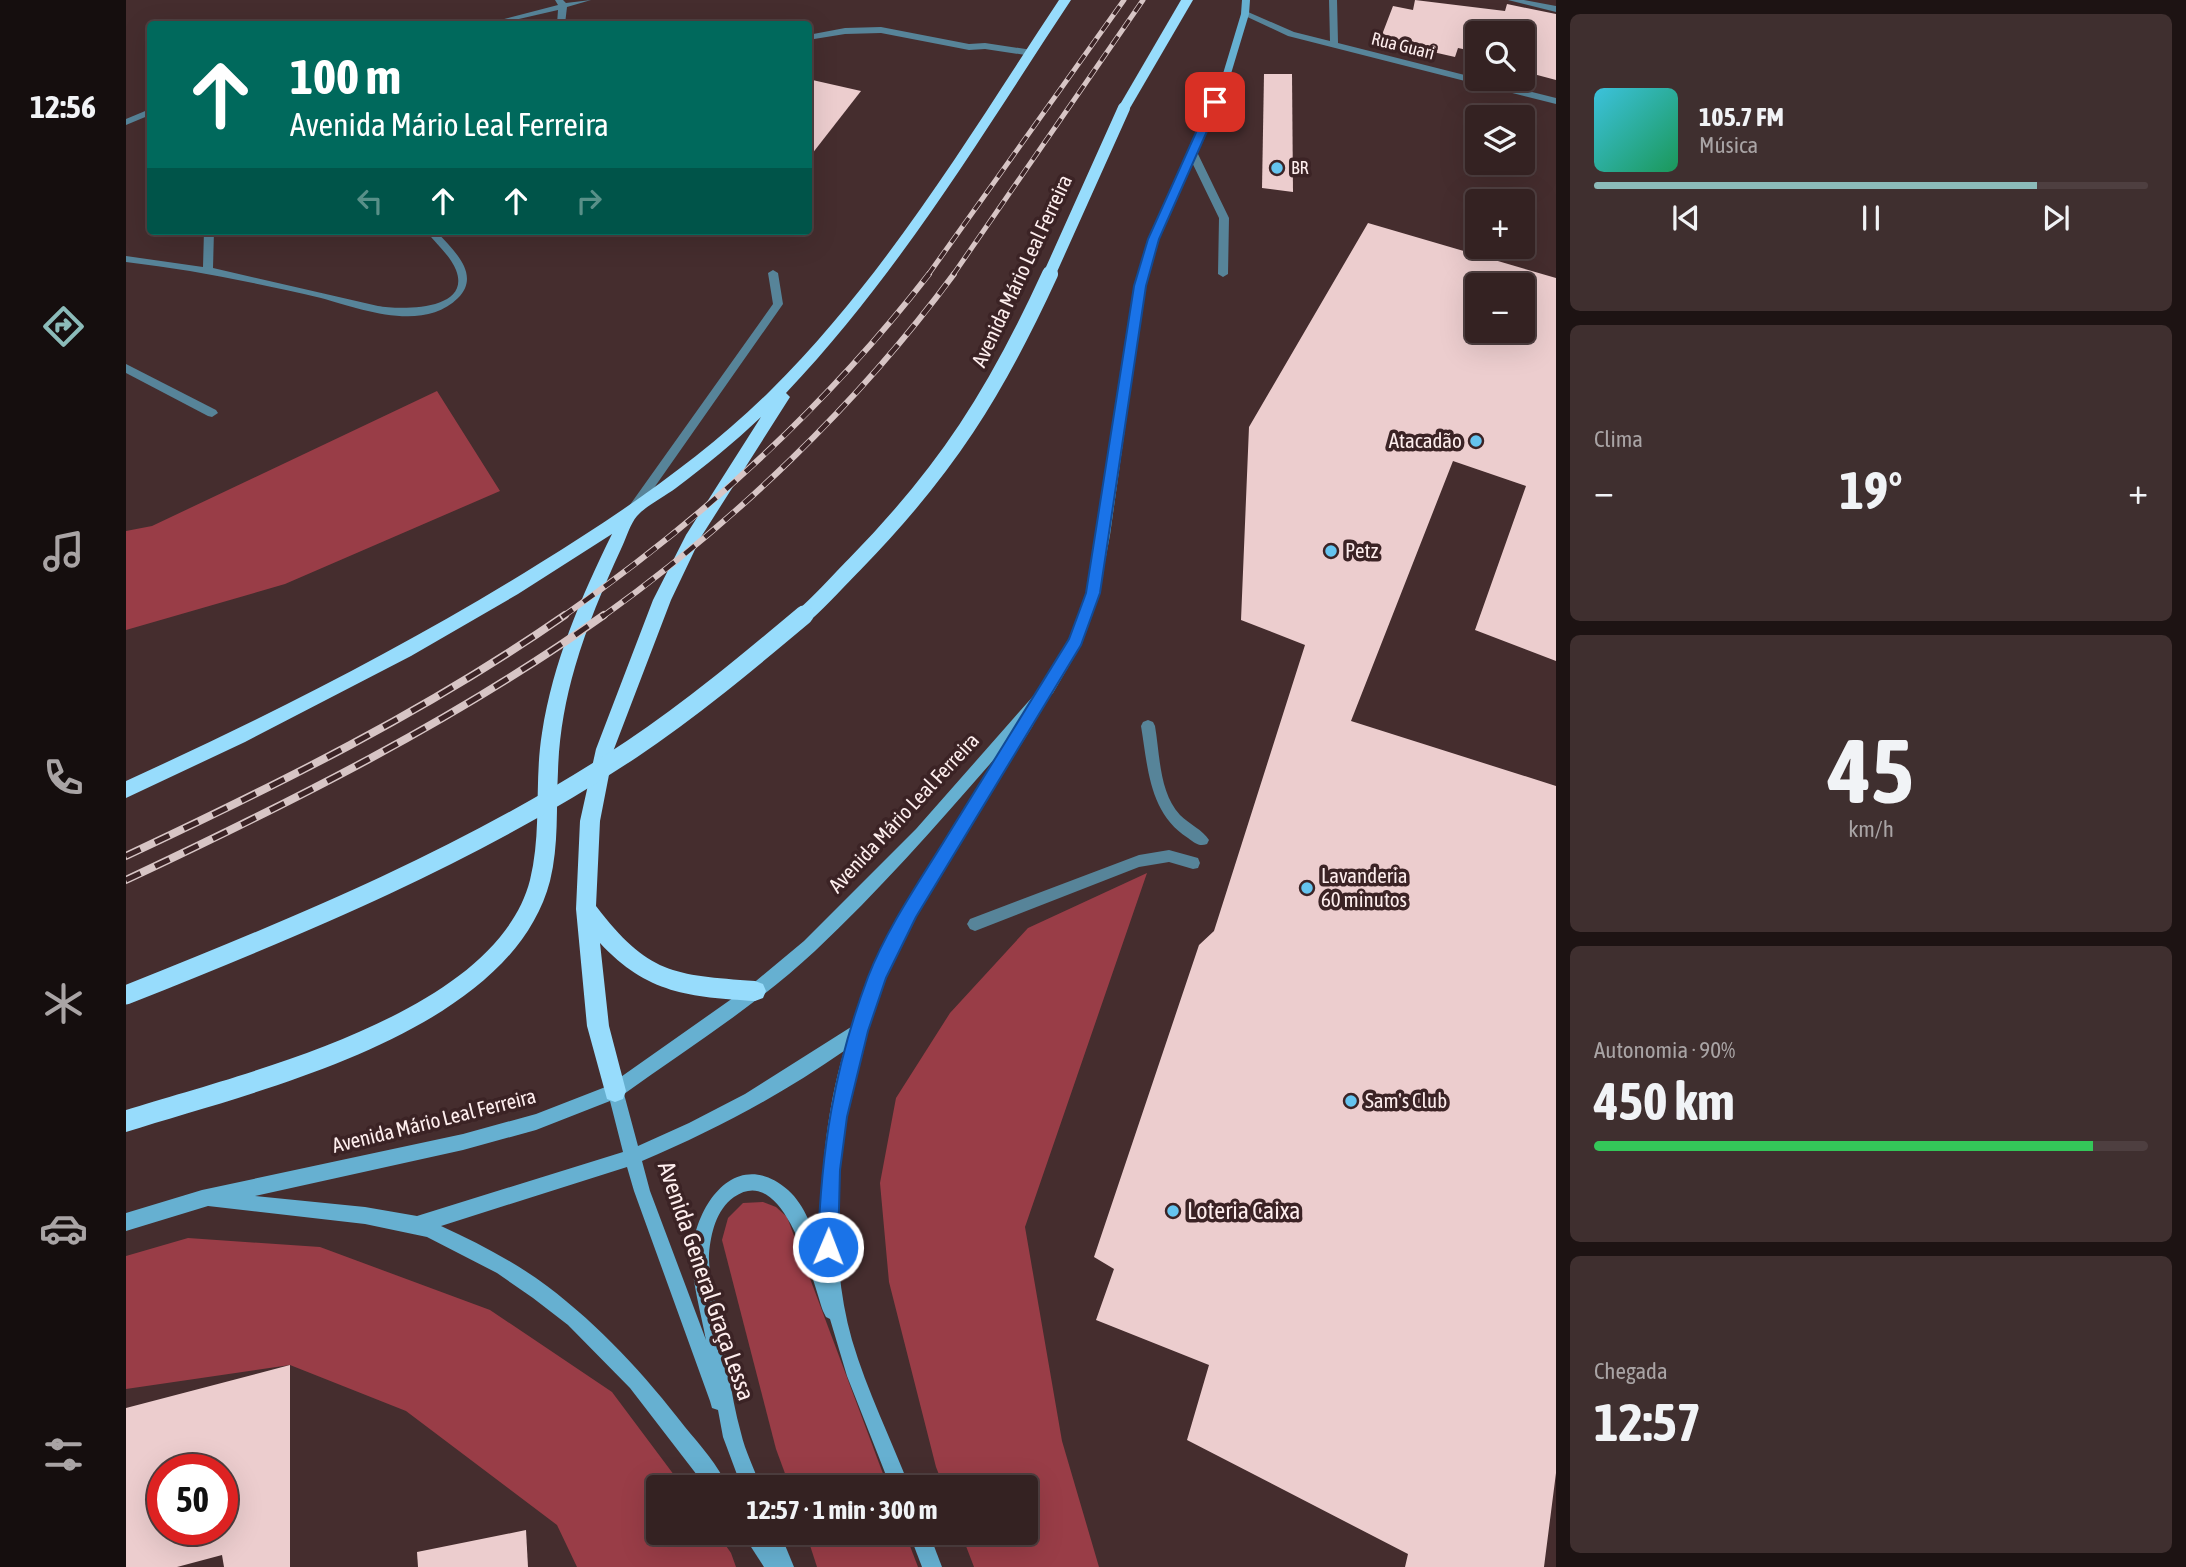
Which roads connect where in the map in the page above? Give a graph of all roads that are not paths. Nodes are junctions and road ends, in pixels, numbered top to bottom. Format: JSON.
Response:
{"nodes":[{"id":1,"x":587,"y":0,"type":"edge"},
{"id":2,"x":1065,"y":0,"type":"edge"},
{"id":3,"x":1187,"y":0,"type":"edge"},
{"id":4,"x":1246,"y":0,"type":"edge"},
{"id":5,"x":1334,"y":0,"type":"edge"},
{"id":6,"x":1511,"y":0,"type":"edge"},
{"id":7,"x":561,"y":3,"type":"edge"},
{"id":8,"x":1556,"y":9,"type":"edge"},
{"id":9,"x":1245,"y":14,"type":"junction"},
{"id":10,"x":499,"y":21,"type":"edge"},
{"id":11,"x":561,"y":21,"type":"edge"},
{"id":12,"x":812,"y":37,"type":"edge"},
{"id":13,"x":1334,"y":45,"type":"junction"},
{"id":14,"x":1032,"y":53,"type":"junction"},
{"id":15,"x":1556,"y":101,"type":"edge"},
{"id":16,"x":147,"y":113,"type":"edge"},
{"id":17,"x":126,"y":122,"type":"edge"},
{"id":18,"x":1192,"y":152,"type":"junction"},
{"id":19,"x":209,"y":235,"type":"edge"},
{"id":20,"x":433,"y":235,"type":"edge"},
{"id":21,"x":126,"y":259,"type":"edge"},
{"id":22,"x":208,"y":268,"type":"junction"},
{"id":23,"x":773,"y":273,"type":"dead end"},
{"id":24,"x":1223,"y":274,"type":"dead end"},
{"id":25,"x":126,"y":368,"type":"edge"},
{"id":26,"x":800,"y":370,"type":"junction"},
{"id":27,"x":212,"y":413,"type":"dead end"},
{"id":28,"x":629,"y":514,"type":"junction"},
{"id":29,"x":1048,"y":689,"type":"junction"},
{"id":30,"x":1148,"y":726,"type":"dead end"},
{"id":31,"x":126,"y":790,"type":"edge"},
{"id":32,"x":1202,"y":840,"type":"dead end"},
{"id":33,"x":1193,"y":863,"type":"dead end"},
{"id":34,"x":586,"y":909,"type":"junction"},
{"id":35,"x":975,"y":924,"type":"dead end"},
{"id":36,"x":755,"y":991,"type":"junction"},
{"id":37,"x":126,"y":995,"type":"edge"},
{"id":38,"x":859,"y":1031,"type":"junction"},
{"id":39,"x":615,"y":1091,"type":"junction"},
{"id":40,"x":126,"y":1121,"type":"edge"},
{"id":41,"x":635,"y":1155,"type":"junction"},
{"id":42,"x":202,"y":1199,"type":"junction"},
{"id":43,"x":126,"y":1222,"type":"edge"},
{"id":44,"x":417,"y":1225,"type":"junction"},
{"id":45,"x":843,"y":1338,"type":"junction"},
{"id":46,"x":732,"y":1437,"type":"junction"},
{"id":47,"x":710,"y":1475,"type":"edge"},
{"id":48,"x":747,"y":1475,"type":"edge"},
{"id":49,"x":896,"y":1475,"type":"edge"},
{"id":50,"x":760,"y":1545,"type":"edge"},
{"id":51,"x":775,"y":1545,"type":"edge"},
{"id":52,"x":924,"y":1545,"type":"edge"},
{"id":53,"x":776,"y":1567,"type":"edge"},
{"id":54,"x":784,"y":1567,"type":"edge"},
{"id":55,"x":932,"y":1567,"type":"edge"}],
"edges":[{"from":1,"to":7,"type":"street"},
{"from":2,"to":14,"type":"highway"},
{"from":3,"to":37,"type":"highway","name":"Avenida Mário Leal Ferreira","bridge":true},
{"from":4,"to":9,"type":"main road","name":"Avenida Mário Leal Ferreira"},
{"from":5,"to":13,"type":"street"},
{"from":6,"to":8,"type":"street"},
{"from":7,"to":10,"type":"street"},
{"from":7,"to":11,"type":"street"},
{"from":9,"to":13,"type":"street","name":"Rua Guari"},
{"from":9,"to":18,"type":"main road","name":"Avenida Mário Leal Ferreira"},
{"from":12,"to":14,"type":"street"},
{"from":13,"to":15,"type":"street","name":"Rua Guari"},
{"from":14,"to":26,"type":"highway"},
{"from":16,"to":17,"type":"street"},
{"from":18,"to":24,"type":"street"},
{"from":18,"to":29,"type":"main road","name":"Avenida Mário Leal Ferreira"},
{"from":19,"to":22,"type":"street"},
{"from":20,"to":22,"type":"street"},
{"from":21,"to":22,"type":"street"},
{"from":23,"to":28,"type":"street"},
{"from":25,"to":27,"type":"street"},
{"from":26,"to":28,"type":"highway"},
{"from":26,"to":34,"type":"highway"},
{"from":28,"to":31,"type":"highway"},
{"from":28,"to":40,"type":"highway"},
{"from":29,"to":36,"type":"main road","name":"Avenida Mário Leal Ferreira"},
{"from":29,"to":38,"type":"main road"},
{"from":30,"to":32,"type":"street"},
{"from":33,"to":35,"type":"street"},
{"from":34,"to":36,"type":"highway"},
{"from":34,"to":39,"type":"highway"},
{"from":36,"to":39,"type":"main road","name":"Avenida Mário Leal Ferreira"},
{"from":38,"to":41,"type":"main road"},
{"from":38,"to":45,"type":"main road"},
{"from":39,"to":41,"type":"main road","name":"Avenida General Graça Lessa"},
{"from":39,"to":42,"type":"main road","name":"Avenida Mário Leal Ferreira"},
{"from":41,"to":44,"type":"main road"},
{"from":41,"to":46,"type":"main road","name":"Avenida General Graça Lessa"},
{"from":42,"to":43,"type":"main road","name":"Avenida Mário Leal Ferreira"},
{"from":42,"to":44,"type":"main road"},
{"from":44,"to":47,"type":"main road"},
{"from":45,"to":46,"type":"main road"},
{"from":45,"to":49,"type":"main road"},
{"from":46,"to":48,"type":"main road","name":"Avenida General Graça Lessa"},
{"from":50,"to":53,"type":"main road"},
{"from":51,"to":54,"type":"main road"},
{"from":52,"to":55,"type":"main road"}]}
